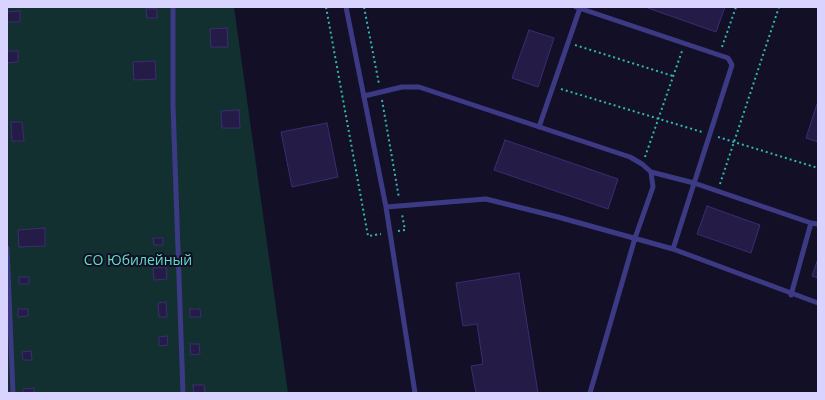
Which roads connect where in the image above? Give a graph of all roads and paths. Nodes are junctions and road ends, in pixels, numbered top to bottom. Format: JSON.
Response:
{"nodes":[{"id":1,"x":173,"y":7,"type":"edge"},
{"id":2,"x":326,"y":7,"type":"edge"},
{"id":3,"x":346,"y":7,"type":"edge"},
{"id":4,"x":364,"y":7,"type":"edge"},
{"id":5,"x":736,"y":7,"type":"edge"},
{"id":6,"x":779,"y":7,"type":"edge"},
{"id":7,"x":578,"y":8,"type":"edge"},
{"id":8,"x":568,"y":43,"type":"junction"},
{"id":9,"x":684,"y":43,"type":"junction"},
{"id":10,"x":719,"y":55,"type":"junction"},
{"id":11,"x":673,"y":76,"type":"junction"},
{"id":12,"x":553,"y":86,"type":"junction"},
{"id":13,"x":380,"y":91,"type":"junction"},
{"id":14,"x":364,"y":96,"type":"junction"},
{"id":15,"x":658,"y":119,"type":"junction"},
{"id":16,"x":539,"y":127,"type":"junction"},
{"id":17,"x":709,"y":134,"type":"junction"},
{"id":18,"x":734,"y":142,"type":"junction"},
{"id":19,"x":642,"y":164,"type":"junction"},
{"id":20,"x":818,"y":168,"type":"edge"},
{"id":21,"x":651,"y":172,"type":"junction"},
{"id":22,"x":694,"y":182,"type":"junction"},
{"id":23,"x":718,"y":191,"type":"junction"},
{"id":24,"x":401,"y":206,"type":"junction"},
{"id":25,"x":386,"y":207,"type":"junction"},
{"id":26,"x":811,"y":223,"type":"junction"},
{"id":27,"x":818,"y":224,"type":"edge"},
{"id":28,"x":390,"y":232,"type":"junction"},
{"id":29,"x":635,"y":238,"type":"junction"},
{"id":30,"x":7,"y":248,"type":"edge"},
{"id":31,"x":673,"y":249,"type":"junction"},
{"id":32,"x":791,"y":295,"type":"junction"},
{"id":33,"x":818,"y":303,"type":"edge"},
{"id":34,"x":14,"y":393,"type":"edge"},
{"id":35,"x":183,"y":393,"type":"edge"},
{"id":36,"x":415,"y":393,"type":"edge"},
{"id":37,"x":590,"y":393,"type":"edge"}],
"edges":[{"from":1,"to":35,"type":"lane"},
{"from":2,"to":28,"type":"path"},
{"from":3,"to":14,"type":"lane"},
{"from":4,"to":13,"type":"path"},
{"from":5,"to":10,"type":"path"},
{"from":6,"to":18,"type":"path"},
{"from":7,"to":8,"type":"lane"},
{"from":7,"to":9,"type":"lane"},
{"from":8,"to":11,"type":"path"},
{"from":8,"to":12,"type":"lane"},
{"from":9,"to":10,"type":"lane"},
{"from":9,"to":11,"type":"path"},
{"from":10,"to":17,"type":"lane"},
{"from":11,"to":15,"type":"path"},
{"from":12,"to":15,"type":"path"},
{"from":12,"to":16,"type":"lane"},
{"from":13,"to":14,"type":"lane"},
{"from":13,"to":16,"type":"lane"},
{"from":13,"to":24,"type":"path"},
{"from":14,"to":25,"type":"lane"},
{"from":15,"to":17,"type":"path"},
{"from":15,"to":19,"type":"path"},
{"from":16,"to":19,"type":"lane"},
{"from":17,"to":18,"type":"path"},
{"from":17,"to":22,"type":"lane"},
{"from":18,"to":20,"type":"path"},
{"from":18,"to":23,"type":"path"},
{"from":19,"to":21,"type":"lane"},
{"from":21,"to":22,"type":"lane"},
{"from":21,"to":29,"type":"lane"},
{"from":22,"to":23,"type":"lane"},
{"from":22,"to":31,"type":"lane"},
{"from":23,"to":26,"type":"lane"},
{"from":24,"to":25,"type":"lane"},
{"from":24,"to":28,"type":"path"},
{"from":24,"to":29,"type":"lane"},
{"from":25,"to":28,"type":"lane"},
{"from":26,"to":27,"type":"lane"},
{"from":26,"to":32,"type":"lane"},
{"from":28,"to":36,"type":"lane"},
{"from":29,"to":31,"type":"lane"},
{"from":29,"to":37,"type":"lane"},
{"from":30,"to":34,"type":"lane"},
{"from":31,"to":32,"type":"lane"},
{"from":32,"to":33,"type":"lane"}]}
